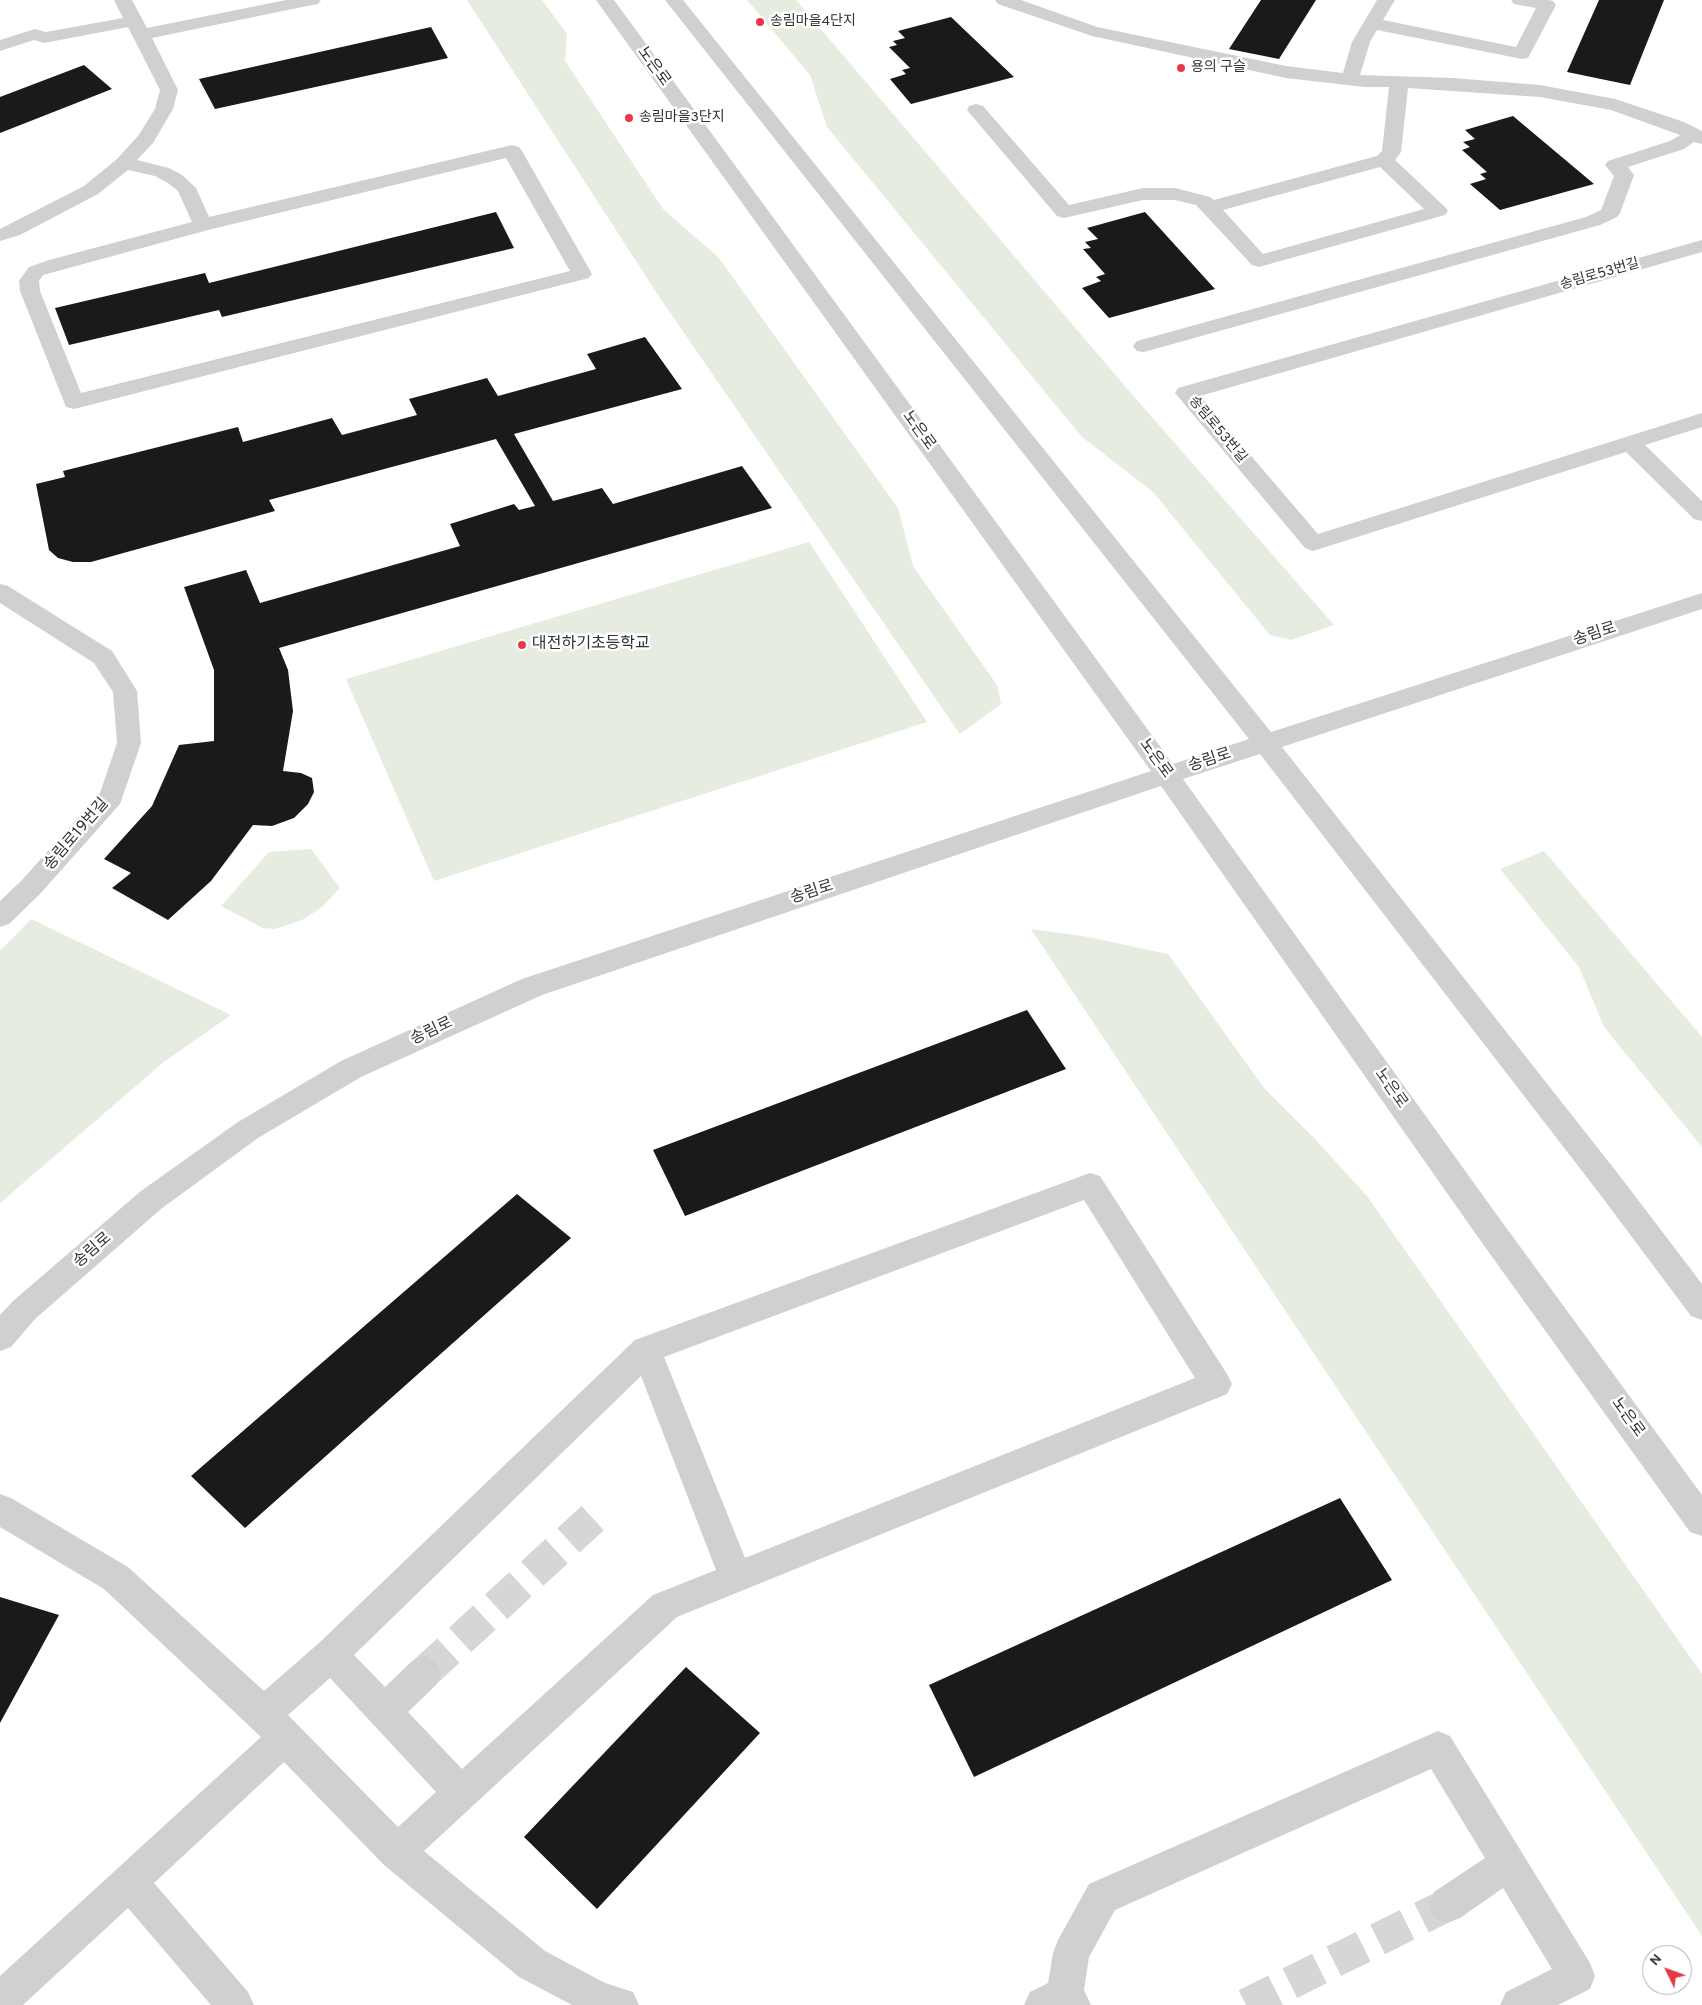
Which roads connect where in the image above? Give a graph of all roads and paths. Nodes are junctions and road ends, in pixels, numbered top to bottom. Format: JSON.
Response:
{"nodes":[{"id":1,"x":123,"y":0,"type":"edge"},
{"id":2,"x":312,"y":0,"type":"edge"},
{"id":3,"x":605,"y":0,"type":"edge"},
{"id":4,"x":674,"y":0,"type":"edge"},
{"id":5,"x":1004,"y":0,"type":"edge"},
{"id":6,"x":1386,"y":0,"type":"edge"},
{"id":7,"x":1520,"y":0,"type":"edge"},
{"id":8,"x":1372,"y":23,"type":"junction"},
{"id":9,"x":137,"y":28,"type":"junction"},
{"id":10,"x":0,"y":46,"type":"edge"},
{"id":11,"x":1350,"y":80,"type":"junction"},
{"id":12,"x":1399,"y":82,"type":"junction"},
{"id":13,"x":976,"y":110,"type":"dead end"},
{"id":14,"x":1698,"y":136,"type":"edge"},
{"id":15,"x":1384,"y":160,"type":"junction"},
{"id":16,"x":124,"y":163,"type":"junction"},
{"id":17,"x":1210,"y":207,"type":"junction"},
{"id":18,"x":203,"y":225,"type":"junction"},
{"id":19,"x":0,"y":235,"type":"edge"},
{"id":20,"x":1702,"y":246,"type":"edge"},
{"id":21,"x":1144,"y":346,"type":"dead end"},
{"id":22,"x":1702,"y":420,"type":"edge"},
{"id":23,"x":1630,"y":443,"type":"junction"},
{"id":24,"x":1702,"y":514,"type":"edge"},
{"id":25,"x":0,"y":592,"type":"edge"},
{"id":26,"x":1702,"y":601,"type":"edge"},
{"id":27,"x":1265,"y":743,"type":"junction"},
{"id":28,"x":1167,"y":775,"type":"junction"},
{"id":29,"x":0,"y":918,"type":"edge"},
{"id":30,"x":1702,"y":1307,"type":"edge"},
{"id":31,"x":0,"y":1337,"type":"edge"},
{"id":32,"x":646,"y":1350,"type":"junction"},
{"id":33,"x":0,"y":1509,"type":"edge"},
{"id":34,"x":1702,"y":1521,"type":"edge"},
{"id":35,"x":736,"y":1578,"type":"junction"},
{"id":36,"x":330,"y":1655,"type":"junction"},
{"id":37,"x":424,"y":1672,"type":"tunnel mouth"},
{"id":38,"x":384,"y":1712,"type":"junction"},
{"id":39,"x":275,"y":1726,"type":"junction"},
{"id":40,"x":460,"y":1792,"type":"junction"},
{"id":41,"x":397,"y":1852,"type":"junction"},
{"id":42,"x":1508,"y":1863,"type":"junction"},
{"id":43,"x":129,"y":1882,"type":"junction"},
{"id":44,"x":1447,"y":1905,"type":"tunnel mouth"},
{"id":45,"x":0,"y":2001,"type":"edge"},
{"id":46,"x":1060,"y":2001,"type":"edge"},
{"id":47,"x":605,"y":2003,"type":"edge"},
{"id":48,"x":235,"y":2005,"type":"edge"},
{"id":49,"x":1519,"y":2005,"type":"edge"}],
"edges":[{"from":1,"to":9,"type":"street"},
{"from":2,"to":9,"type":"street"},
{"from":3,"to":28,"type":"street","name":"노은로"},
{"from":4,"to":27,"type":"street"},
{"from":5,"to":11,"type":"street"},
{"from":6,"to":8,"type":"street"},
{"from":7,"to":8,"type":"street"},
{"from":8,"to":11,"type":"street"},
{"from":9,"to":10,"type":"street"},
{"from":9,"to":16,"type":"street"},
{"from":11,"to":12,"type":"street"},
{"from":12,"to":14,"type":"street"},
{"from":12,"to":15,"type":"street"},
{"from":13,"to":17,"type":"street"},
{"from":14,"to":21,"type":"street"},
{"from":15,"to":17,"type":"street"},
{"from":15,"to":17,"type":"street"},
{"from":16,"to":18,"type":"street"},
{"from":16,"to":19,"type":"street"},
{"from":18,"to":18,"type":"street"},
{"from":20,"to":23,"type":"street","name":"송림로53번길"},
{"from":22,"to":23,"type":"street","name":"송림로53번길"},
{"from":23,"to":24,"type":"street"},
{"from":25,"to":29,"type":"street","name":"송림로19번길"},
{"from":26,"to":27,"type":"street","name":"송림로"},
{"from":27,"to":28,"type":"street","name":"송림로"},
{"from":27,"to":30,"type":"street"},
{"from":28,"to":31,"type":"street","name":"송림로"},
{"from":28,"to":34,"type":"street","name":"노은로"},
{"from":32,"to":35,"type":"street"},
{"from":32,"to":35,"type":"street"},
{"from":32,"to":36,"type":"street"},
{"from":33,"to":39,"type":"street"},
{"from":35,"to":40,"type":"street"},
{"from":36,"to":38,"type":"street"},
{"from":36,"to":39,"type":"street"},
{"from":37,"to":38,"type":"street"},
{"from":38,"to":40,"type":"street"},
{"from":39,"to":41,"type":"street"},
{"from":39,"to":43,"type":"street"},
{"from":40,"to":41,"type":"street"},
{"from":41,"to":47,"type":"street"},
{"from":42,"to":44,"type":"street"},
{"from":42,"to":46,"type":"street"},
{"from":42,"to":49,"type":"street"},
{"from":43,"to":45,"type":"street"},
{"from":43,"to":48,"type":"street"}]}
